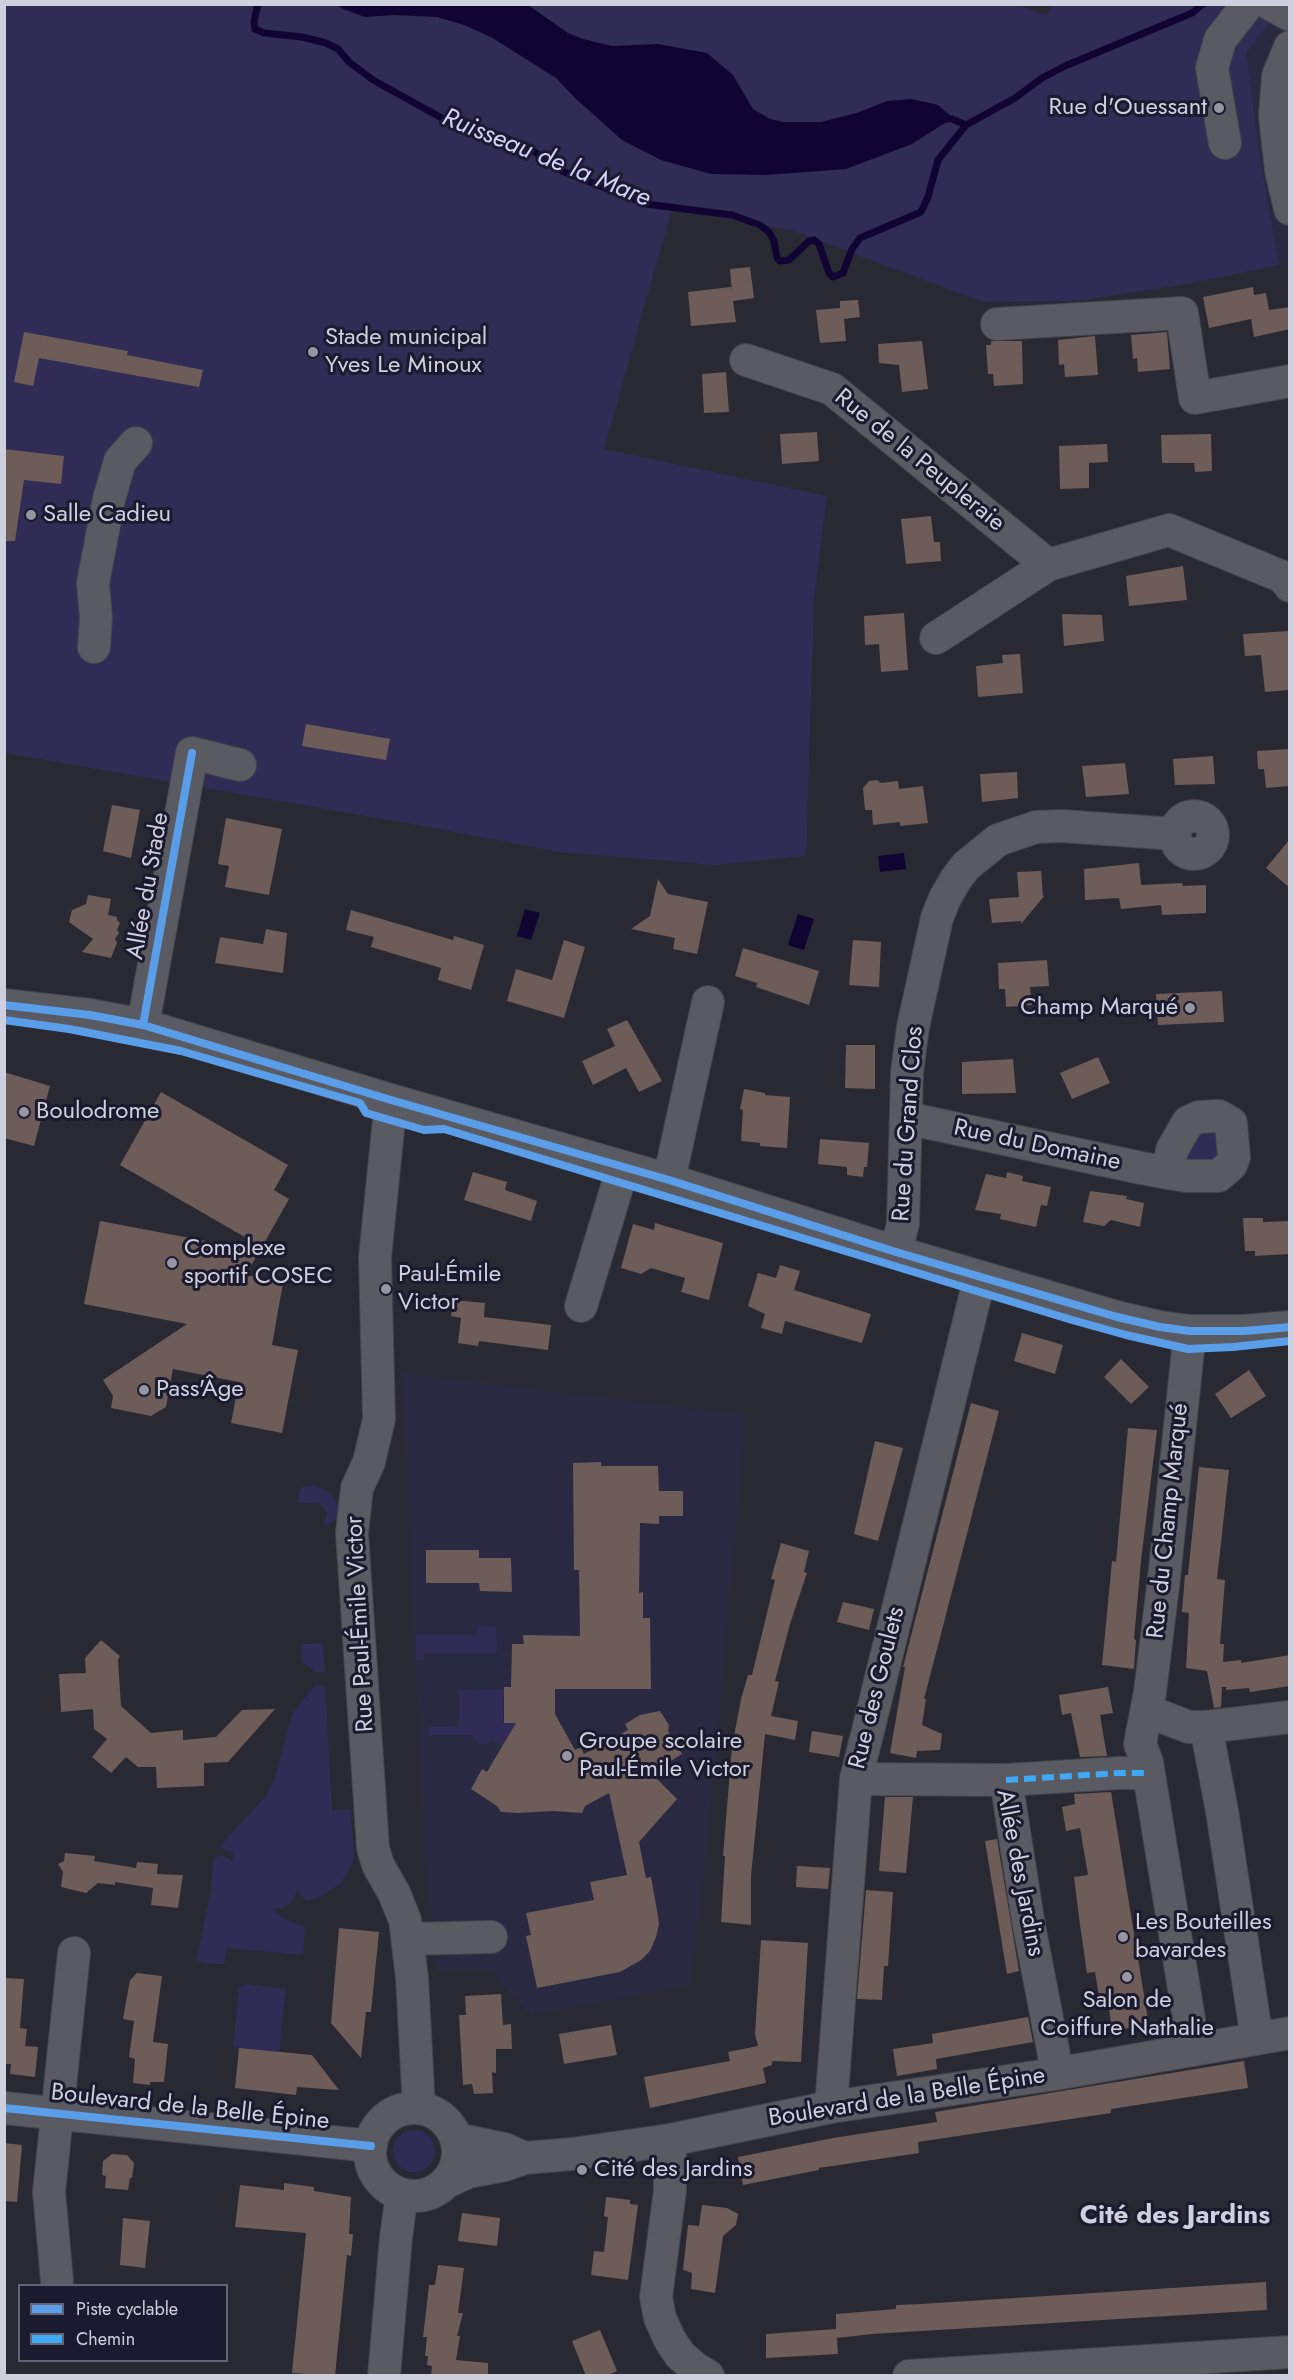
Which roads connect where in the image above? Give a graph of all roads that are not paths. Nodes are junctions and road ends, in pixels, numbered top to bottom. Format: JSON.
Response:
{"nodes":[{"id":1,"x":1248,"y":4,"type":"edge"},
{"id":2,"x":1270,"y":4,"type":"edge"},
{"id":3,"x":1290,"y":15,"type":"edge"},
{"id":4,"x":1290,"y":47,"type":"edge"},
{"id":5,"x":1225,"y":143,"type":"dead end"},
{"id":6,"x":1290,"y":209,"type":"edge"},
{"id":7,"x":997,"y":324,"type":"dead end"},
{"id":8,"x":746,"y":360,"type":"dead end"},
{"id":9,"x":1290,"y":381,"type":"edge"},
{"id":10,"x":136,"y":443,"type":"dead end"},
{"id":11,"x":1048,"y":565,"type":"junction"},
{"id":12,"x":1290,"y":586,"type":"edge"},
{"id":13,"x":936,"y":638,"type":"dead end"},
{"id":14,"x":94,"y":647,"type":"dead end"},
{"id":15,"x":240,"y":765,"type":"dead end"},
{"id":16,"x":1175,"y":834,"type":"dead end"},
{"id":17,"x":708,"y":1002,"type":"dead end"},
{"id":18,"x":4,"y":1005,"type":"edge"},
{"id":19,"x":143,"y":1025,"type":"junction"},
{"id":20,"x":391,"y":1100,"type":"junction"},
{"id":21,"x":906,"y":1118,"type":"junction"},
{"id":22,"x":623,"y":1167,"type":"junction"},
{"id":23,"x":1168,"y":1173,"type":"dead end"},
{"id":24,"x":669,"y":1180,"type":"junction"},
{"id":25,"x":896,"y":1252,"type":"junction"},
{"id":26,"x":980,"y":1277,"type":"junction"},
{"id":27,"x":581,"y":1306,"type":"dead end"},
{"id":28,"x":1290,"y":1327,"type":"edge"},
{"id":29,"x":1190,"y":1331,"type":"junction"},
{"id":30,"x":1158,"y":1716,"type":"junction"},
{"id":31,"x":1290,"y":1717,"type":"edge"},
{"id":32,"x":1206,"y":1727,"type":"junction"},
{"id":33,"x":1148,"y":1768,"type":"junction"},
{"id":34,"x":856,"y":1779,"type":"junction"},
{"id":35,"x":1006,"y":1780,"type":"junction"},
{"id":36,"x":491,"y":1937,"type":"dead end"},
{"id":37,"x":408,"y":1939,"type":"junction"},
{"id":38,"x":74,"y":1953,"type":"dead end"},
{"id":39,"x":1290,"y":2033,"type":"edge"},
{"id":40,"x":1257,"y":2038,"type":"junction"},
{"id":41,"x":1194,"y":2050,"type":"junction"},
{"id":42,"x":1055,"y":2074,"type":"junction"},
{"id":43,"x":831,"y":2107,"type":"junction"},
{"id":44,"x":4,"y":2108,"type":"edge"},
{"id":45,"x":418,"y":2108,"type":"junction"},
{"id":46,"x":57,"y":2113,"type":"junction"},
{"id":47,"x":456,"y":2139,"type":"junction"},
{"id":48,"x":670,"y":2140,"type":"junction"},
{"id":49,"x":371,"y":2146,"type":"junction"},
{"id":50,"x":525,"y":2158,"type":"junction"},
{"id":51,"x":447,"y":2182,"type":"junction"},
{"id":52,"x":402,"y":2194,"type":"junction"},
{"id":53,"x":57,"y":2281,"type":"dead end"},
{"id":54,"x":1290,"y":2352,"type":"edge"},
{"id":55,"x":384,"y":2376,"type":"edge"},
{"id":56,"x":708,"y":2376,"type":"edge"},
{"id":57,"x":909,"y":2376,"type":"edge"}],
"edges":[{"from":1,"to":5,"type":"street"},
{"from":2,"to":3,"type":"street"},
{"from":4,"to":6,"type":"street"},
{"from":7,"to":9,"type":"street"},
{"from":8,"to":11,"type":"street","name":"Rue de la Peupleraie"},
{"from":10,"to":14,"type":"street"},
{"from":11,"to":12,"type":"street"},
{"from":11,"to":13,"type":"street"},
{"from":15,"to":19,"type":"street","name":"Allée du Stade"},
{"from":16,"to":21,"type":"street","name":"Rue du Grand Clos"},
{"from":17,"to":24,"type":"street"},
{"from":18,"to":19,"type":"street"},
{"from":19,"to":20,"type":"street"},
{"from":20,"to":22,"type":"street"},
{"from":20,"to":37,"type":"street","name":"Rue Paul-Émile Victor"},
{"from":21,"to":23,"type":"street","name":"Rue du Domaine"},
{"from":21,"to":25,"type":"street","name":"Rue du Grand Clos"},
{"from":22,"to":24,"type":"street"},
{"from":22,"to":27,"type":"street"},
{"from":24,"to":25,"type":"street"},
{"from":25,"to":26,"type":"street"},
{"from":26,"to":29,"type":"street"},
{"from":26,"to":34,"type":"street","name":"Rue des Goulets"},
{"from":28,"to":29,"type":"street"},
{"from":29,"to":30,"type":"street","name":"Rue du Champ Marqué"},
{"from":30,"to":32,"type":"street"},
{"from":30,"to":33,"type":"street","name":"Rue du Champ Marqué"},
{"from":31,"to":32,"type":"street"},
{"from":32,"to":40,"type":"street"},
{"from":33,"to":35,"type":"street"},
{"from":33,"to":41,"type":"street","name":"Rue du Champ Marqué"},
{"from":34,"to":35,"type":"street","name":"Allée des Jardins"},
{"from":34,"to":43,"type":"street","name":"Rue des Goulets"},
{"from":35,"to":42,"type":"street","name":"Allée des Jardins"},
{"from":36,"to":37,"type":"street"},
{"from":37,"to":45,"type":"street","name":"Rue Paul-Émile Victor"},
{"from":38,"to":46,"type":"street"},
{"from":39,"to":40,"type":"street","name":"Boulevard de la Belle Épine"},
{"from":40,"to":41,"type":"street","name":"Boulevard de la Belle Épine"},
{"from":41,"to":42,"type":"street","name":"Boulevard de la Belle Épine"},
{"from":42,"to":43,"type":"street","name":"Boulevard de la Belle Épine"},
{"from":43,"to":48,"type":"street","name":"Boulevard de la Belle Épine"},
{"from":44,"to":46,"type":"street","name":"Boulevard de la Belle Épine"},
{"from":45,"to":47,"type":"street"},
{"from":45,"to":49,"type":"street"},
{"from":46,"to":49,"type":"street","name":"Boulevard de la Belle Épine"},
{"from":46,"to":53,"type":"street"},
{"from":47,"to":50,"type":"street","name":"Boulevard de la Belle Épine"},
{"from":47,"to":51,"type":"street"},
{"from":48,"to":50,"type":"street","name":"Boulevard de la Belle Épine"},
{"from":48,"to":56,"type":"street"},
{"from":49,"to":52,"type":"street"},
{"from":50,"to":51,"type":"street","name":"Boulevard de la Belle Épine"},
{"from":51,"to":52,"type":"street"},
{"from":52,"to":55,"type":"street"},
{"from":54,"to":57,"type":"street"}]}
